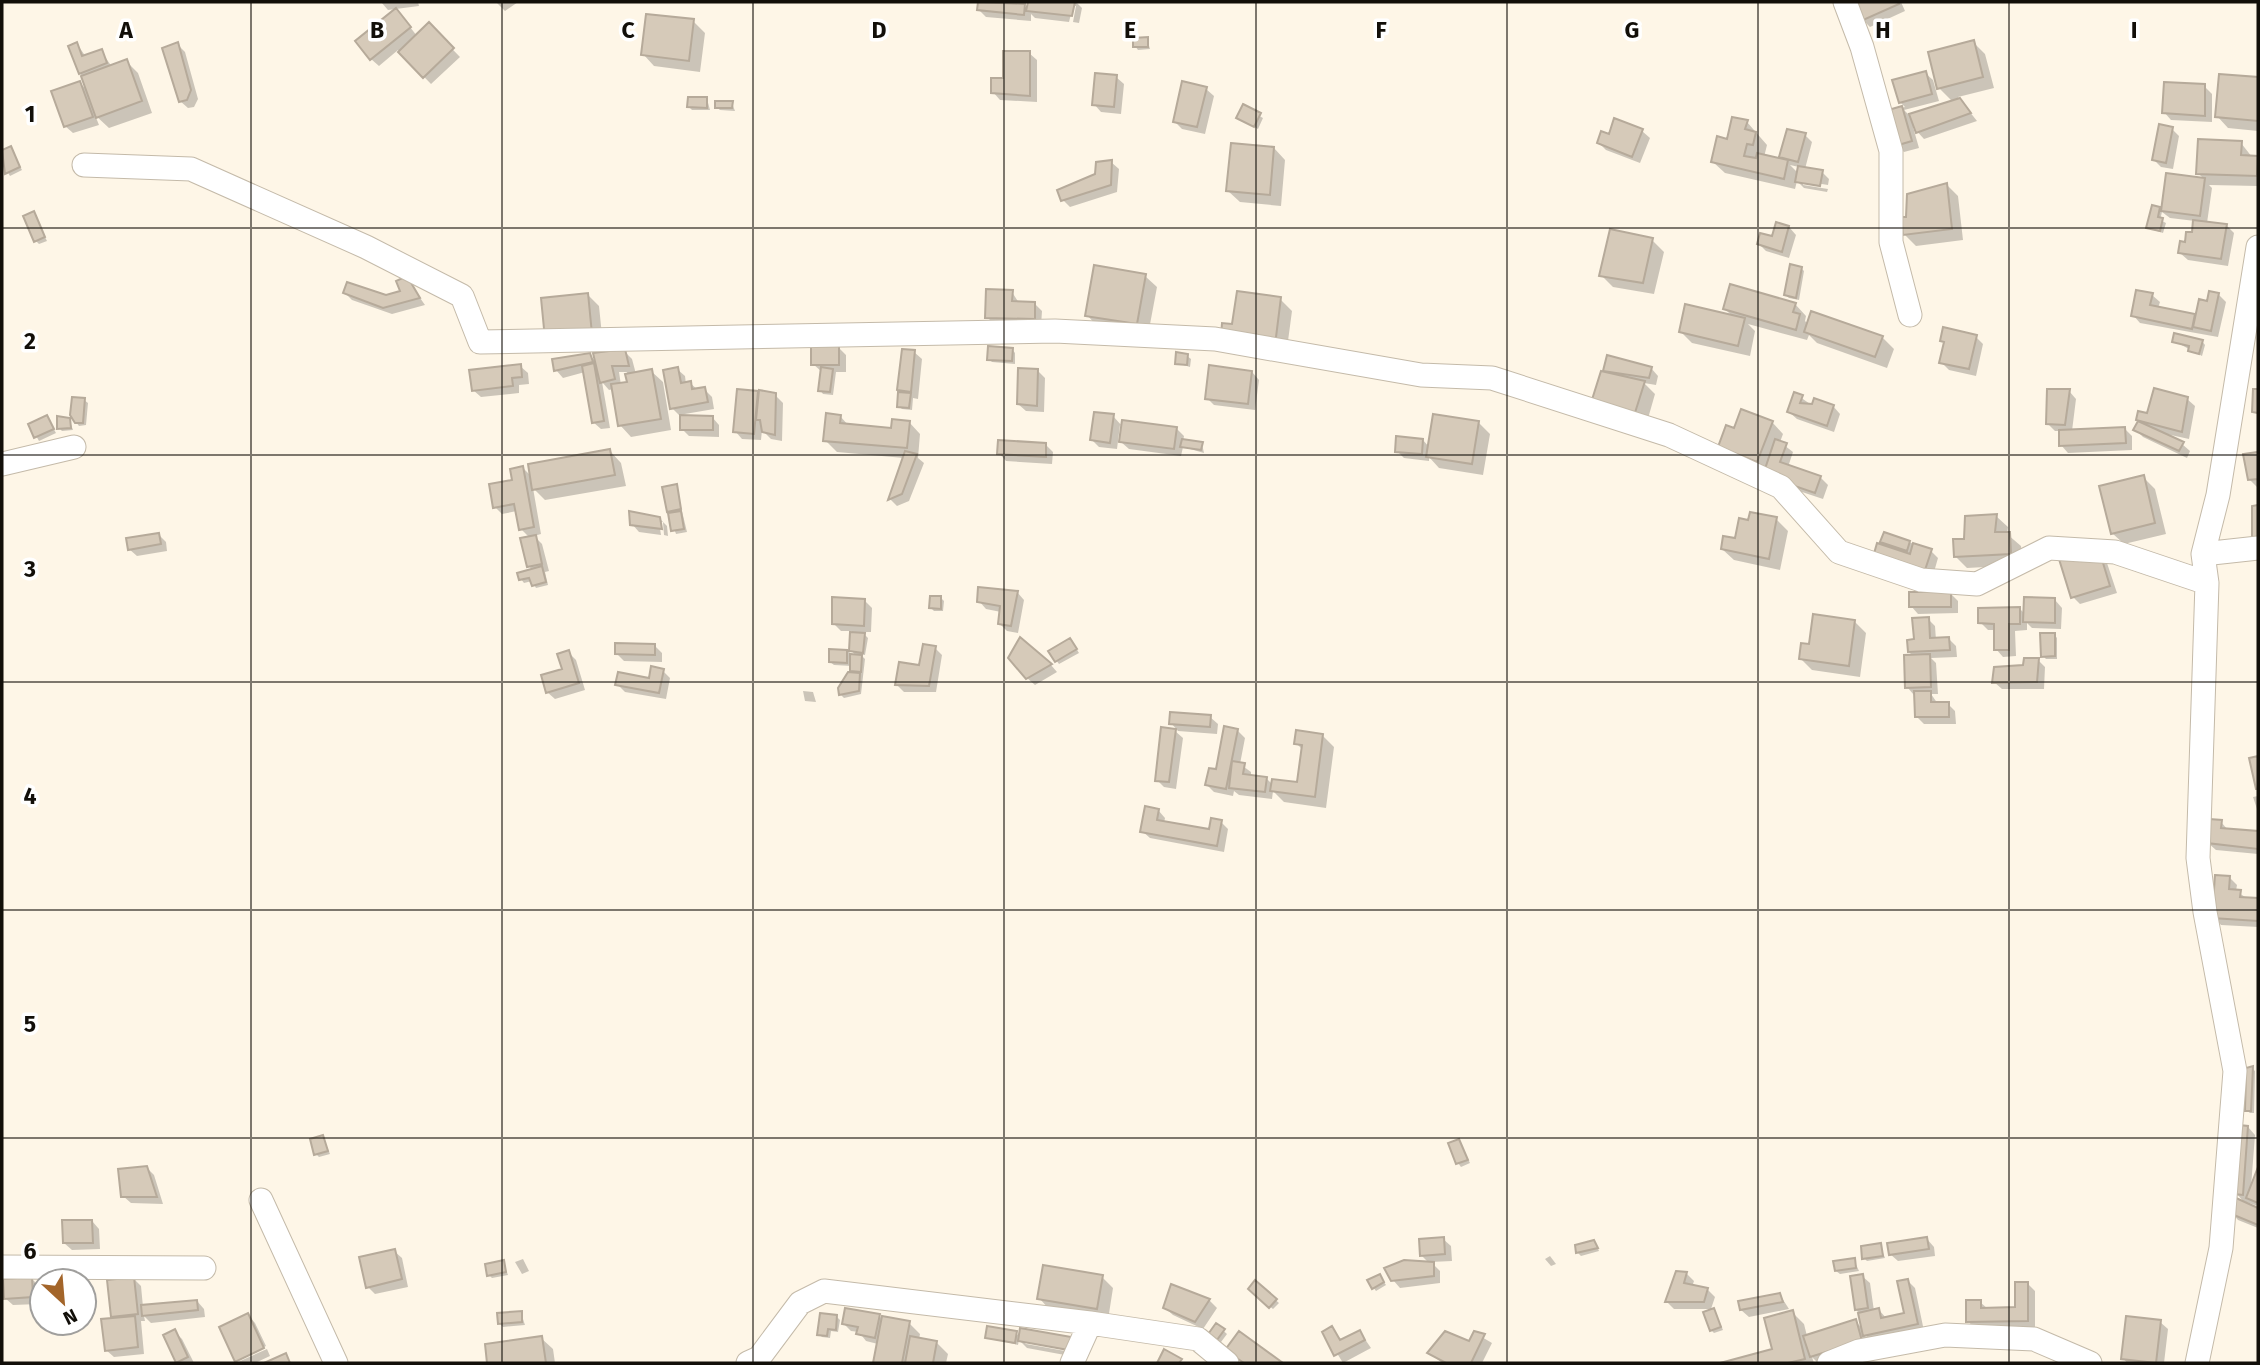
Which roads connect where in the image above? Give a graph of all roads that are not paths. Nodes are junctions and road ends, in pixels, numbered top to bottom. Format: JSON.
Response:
{"nodes":[{"id":1,"x":1845,"y":2,"type":"edge"},
{"id":2,"x":84,"y":165,"type":"dead end"},
{"id":3,"x":2258,"y":247,"type":"edge"},
{"id":4,"x":1910,"y":315,"type":"dead end"},
{"id":5,"x":74,"y":447,"type":"dead end"},
{"id":6,"x":2,"y":464,"type":"edge"},
{"id":7,"x":2258,"y":548,"type":"edge"},
{"id":8,"x":2203,"y":554,"type":"junction"},
{"id":9,"x":2207,"y":583,"type":"junction"},
{"id":10,"x":261,"y":1200,"type":"dead end"},
{"id":11,"x":2,"y":1267,"type":"edge"},
{"id":12,"x":204,"y":1268,"type":"dead end"},
{"id":13,"x":1090,"y":1322,"type":"junction"},
{"id":14,"x":336,"y":1363,"type":"edge"},
{"id":15,"x":748,"y":1363,"type":"edge"},
{"id":16,"x":1072,"y":1363,"type":"edge"},
{"id":17,"x":1227,"y":1363,"type":"edge"},
{"id":18,"x":1829,"y":1363,"type":"edge"},
{"id":19,"x":2090,"y":1363,"type":"edge"},
{"id":20,"x":2197,"y":1363,"type":"edge"}],
"edges":[{"from":1,"to":4,"type":"street"},
{"from":2,"to":9,"type":"street"},
{"from":3,"to":8,"type":"street"},
{"from":5,"to":6,"type":"street"},
{"from":7,"to":8,"type":"street"},
{"from":8,"to":9,"type":"street"},
{"from":9,"to":20,"type":"street"},
{"from":10,"to":14,"type":"street"},
{"from":11,"to":12,"type":"street"},
{"from":13,"to":15,"type":"street"},
{"from":13,"to":16,"type":"street"},
{"from":13,"to":17,"type":"street"},
{"from":18,"to":19,"type":"street"}]}
